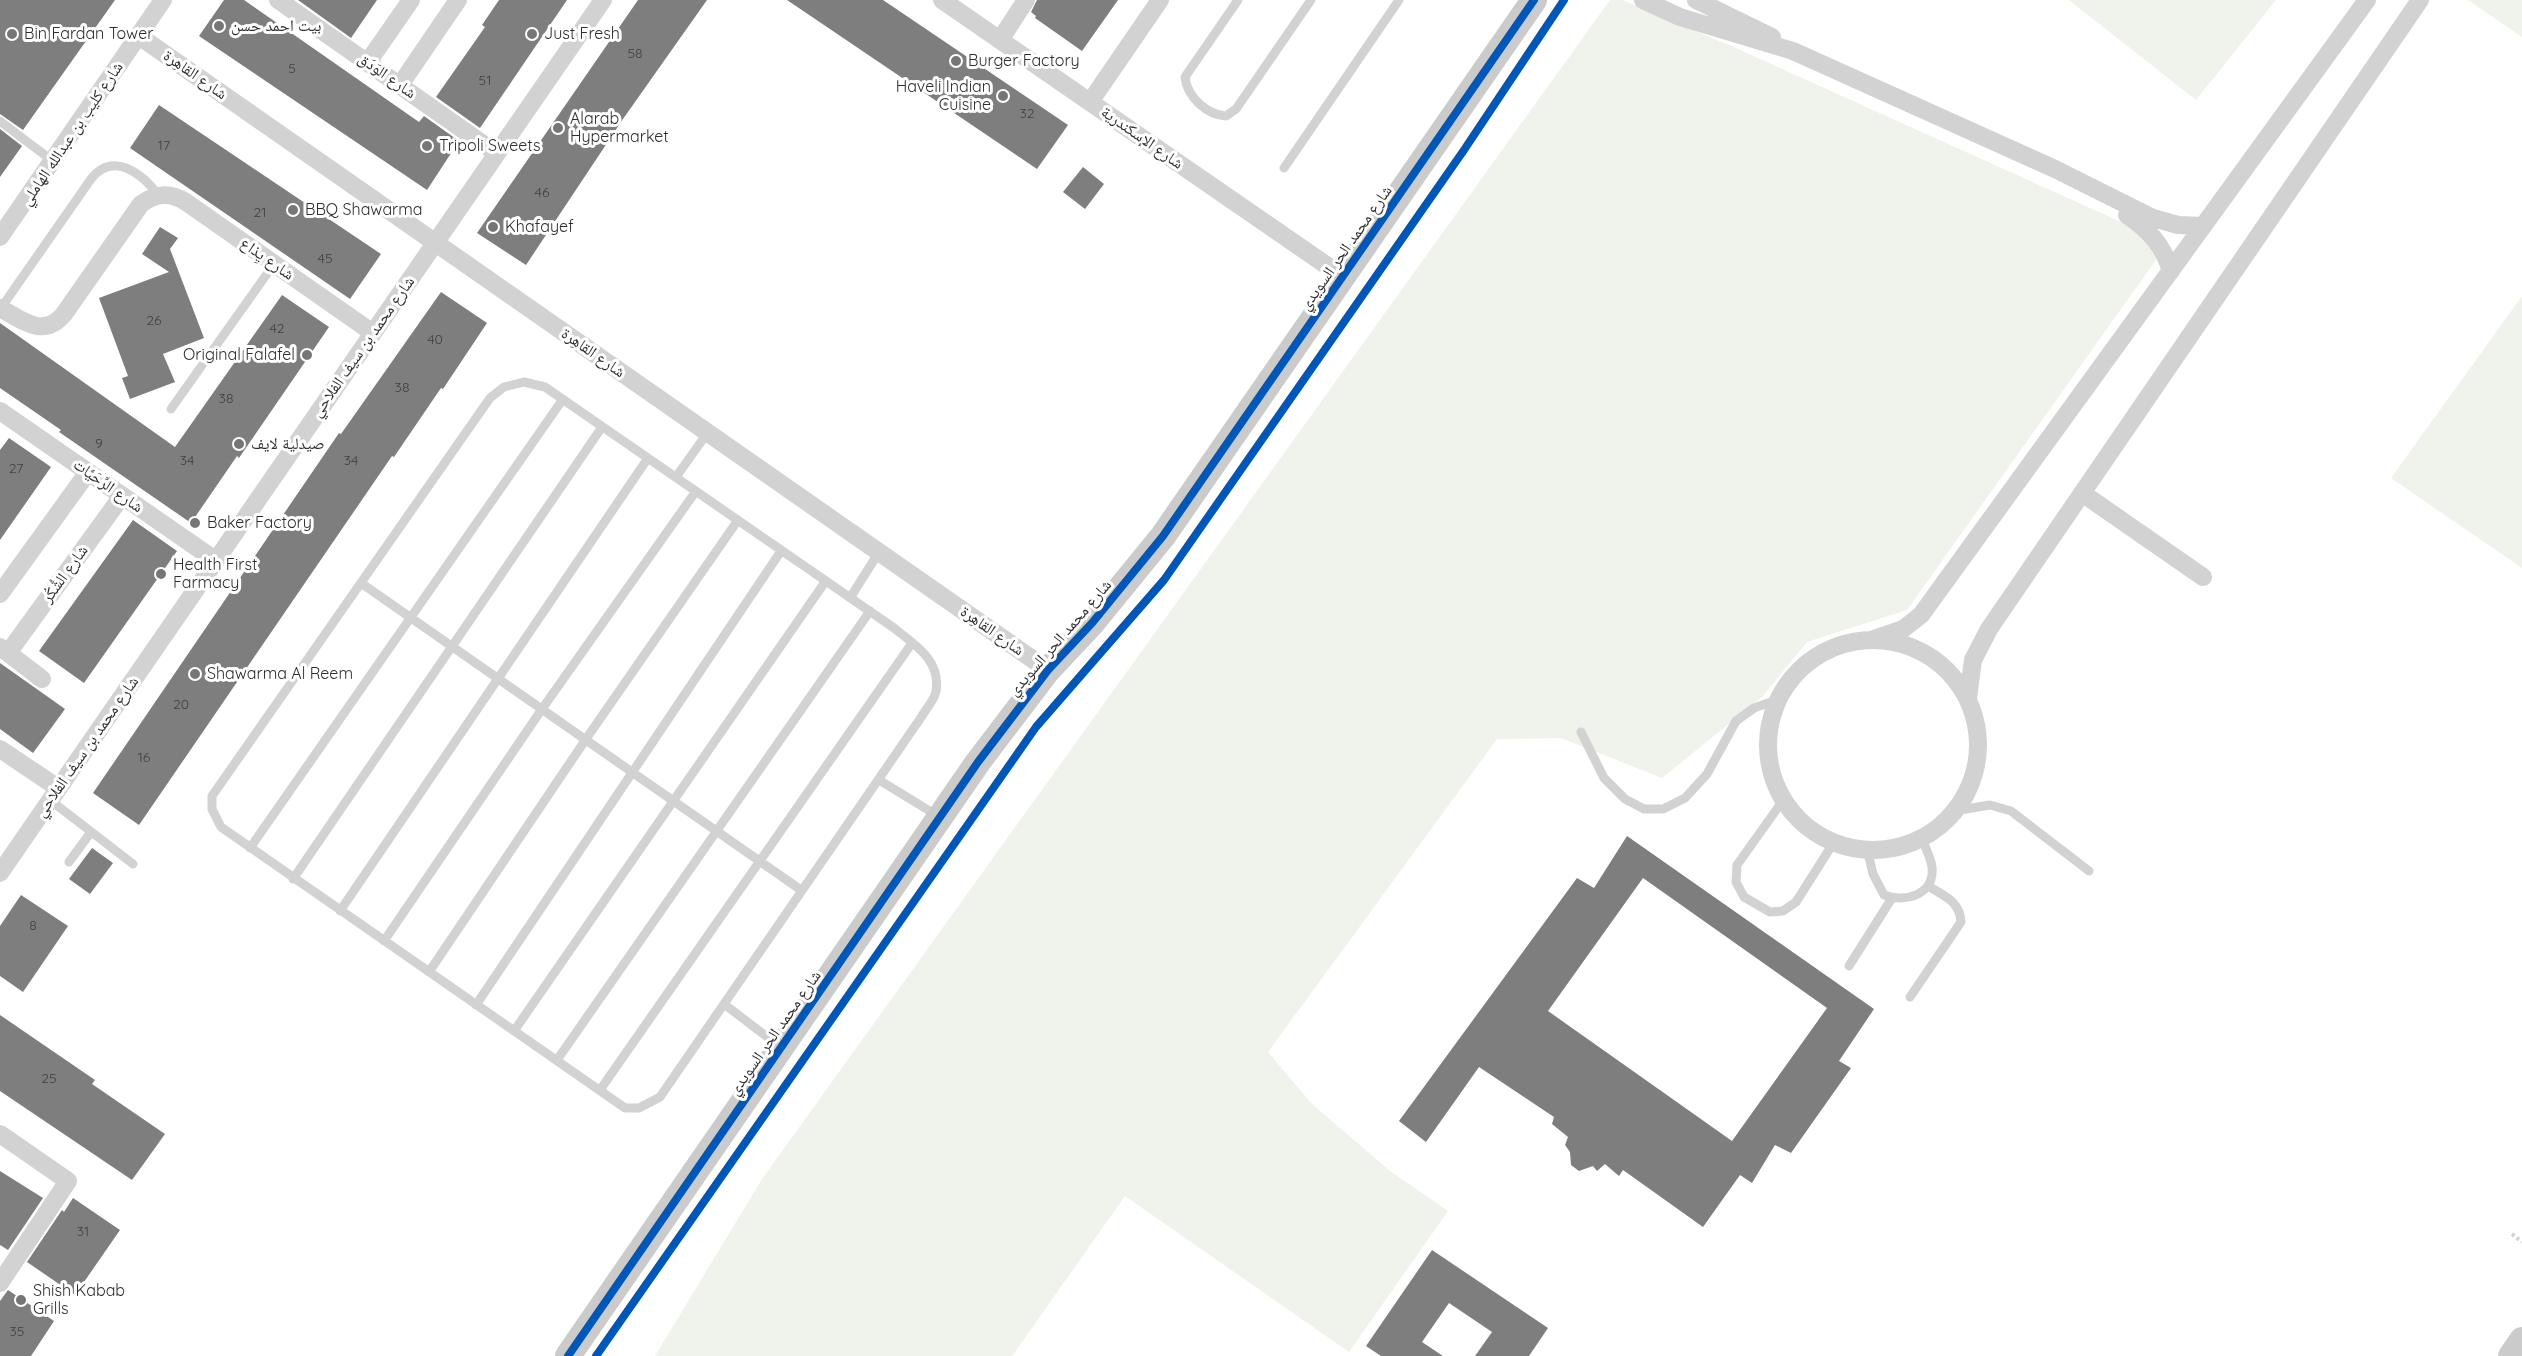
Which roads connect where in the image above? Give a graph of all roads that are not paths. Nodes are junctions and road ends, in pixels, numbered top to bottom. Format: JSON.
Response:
{"nodes":[{"id":1,"x":163,"y":0,"type":"edge"},
{"id":2,"x":278,"y":0,"type":"edge"},
{"id":3,"x":411,"y":0,"type":"edge"},
{"id":4,"x":458,"y":0,"type":"edge"},
{"id":5,"x":603,"y":0,"type":"edge"},
{"id":6,"x":942,"y":0,"type":"edge"},
{"id":7,"x":1026,"y":0,"type":"edge"},
{"id":8,"x":1160,"y":0,"type":"edge"},
{"id":9,"x":1238,"y":0,"type":"edge"},
{"id":10,"x":1311,"y":0,"type":"edge"},
{"id":11,"x":1399,"y":0,"type":"edge"},
{"id":12,"x":1534,"y":0,"type":"edge"},
{"id":13,"x":1643,"y":0,"type":"edge"},
{"id":14,"x":1696,"y":0,"type":"edge"},
{"id":15,"x":2367,"y":0,"type":"edge"},
{"id":16,"x":2420,"y":0,"type":"edge"},
{"id":17,"x":139,"y":36,"type":"junction"},
{"id":18,"x":1000,"y":40,"type":"junction"},
{"id":19,"x":1793,"y":51,"type":"junction"},
{"id":20,"x":368,"y":62,"type":"junction"},
{"id":21,"x":400,"y":85,"type":"junction"},
{"id":22,"x":1090,"y":102,"type":"junction"},
{"id":23,"x":0,"y":121,"type":"edge"},
{"id":24,"x":496,"y":153,"type":"junction"},
{"id":25,"x":54,"y":162,"type":"junction"},
{"id":26,"x":1284,"y":168,"type":"dead end"},
{"id":27,"x":158,"y":195,"type":"junction"},
{"id":28,"x":2109,"y":197,"type":"junction"},
{"id":29,"x":2203,"y":226,"type":"junction"},
{"id":30,"x":0,"y":237,"type":"edge"},
{"id":31,"x":435,"y":242,"type":"junction"},
{"id":32,"x":274,"y":264,"type":"junction"},
{"id":33,"x":2171,"y":271,"type":"junction"},
{"id":34,"x":1342,"y":276,"type":"junction"},
{"id":35,"x":0,"y":308,"type":"edge"},
{"id":36,"x":373,"y":333,"type":"junction"},
{"id":37,"x":563,"y":399,"type":"junction"},
{"id":38,"x":171,"y":409,"type":"dead end"},
{"id":39,"x":0,"y":411,"type":"edge"},
{"id":40,"x":602,"y":427,"type":"junction"},
{"id":41,"x":708,"y":432,"type":"junction"},
{"id":42,"x":648,"y":458,"type":"junction"},
{"id":43,"x":88,"y":472,"type":"junction"},
{"id":44,"x":676,"y":477,"type":"junction"},
{"id":45,"x":696,"y":491,"type":"junction"},
{"id":46,"x":2082,"y":493,"type":"junction"},
{"id":47,"x":122,"y":496,"type":"junction"},
{"id":48,"x":738,"y":520,"type":"junction"},
{"id":49,"x":781,"y":551,"type":"junction"},
{"id":50,"x":879,"y":552,"type":"junction"},
{"id":51,"x":215,"y":560,"type":"junction"},
{"id":52,"x":2204,"y":577,"type":"dead end"},
{"id":53,"x":825,"y":582,"type":"junction"},
{"id":54,"x":361,"y":583,"type":"junction"},
{"id":55,"x":0,"y":594,"type":"edge"},
{"id":56,"x":850,"y":598,"type":"junction"},
{"id":57,"x":870,"y":611,"type":"junction"},
{"id":58,"x":410,"y":618,"type":"junction"},
{"id":59,"x":1871,"y":640,"type":"junction"},
{"id":60,"x":912,"y":643,"type":"junction"},
{"id":61,"x":451,"y":646,"type":"junction"},
{"id":62,"x":4,"y":650,"type":"edge"},
{"id":63,"x":1048,"y":670,"type":"junction"},
{"id":64,"x":42,"y":679,"type":"dead end"},
{"id":65,"x":498,"y":679,"type":"junction"},
{"id":66,"x":1968,"y":698,"type":"junction"},
{"id":67,"x":1780,"y":699,"type":"junction"},
{"id":68,"x":542,"y":709,"type":"junction"},
{"id":69,"x":1581,"y":732,"type":"dead end"},
{"id":70,"x":586,"y":739,"type":"junction"},
{"id":71,"x":0,"y":749,"type":"edge"},
{"id":72,"x":632,"y":772,"type":"junction"},
{"id":73,"x":879,"y":780,"type":"junction"},
{"id":74,"x":54,"y":794,"type":"junction"},
{"id":75,"x":1784,"y":799,"type":"junction"},
{"id":76,"x":673,"y":800,"type":"junction"},
{"id":77,"x":1954,"y":811,"type":"junction"},
{"id":78,"x":940,"y":817,"type":"junction"},
{"id":79,"x":91,"y":832,"type":"junction"},
{"id":80,"x":718,"y":832,"type":"junction"},
{"id":81,"x":1922,"y":839,"type":"junction"},
{"id":82,"x":1834,"y":842,"type":"junction"},
{"id":83,"x":250,"y":848,"type":"junction"},
{"id":84,"x":1867,"y":849,"type":"junction"},
{"id":85,"x":759,"y":861,"type":"junction"},
{"id":86,"x":69,"y":862,"type":"dead end"},
{"id":87,"x":133,"y":864,"type":"dead end"},
{"id":88,"x":2089,"y":871,"type":"dead end"},
{"id":89,"x":0,"y":873,"type":"edge"},
{"id":90,"x":293,"y":879,"type":"junction"},
{"id":91,"x":1928,"y":886,"type":"junction"},
{"id":92,"x":801,"y":890,"type":"junction"},
{"id":93,"x":1892,"y":898,"type":"junction"},
{"id":94,"x":340,"y":911,"type":"junction"},
{"id":95,"x":384,"y":941,"type":"junction"},
{"id":96,"x":1849,"y":966,"type":"dead end"},
{"id":97,"x":429,"y":972,"type":"junction"},
{"id":98,"x":1910,"y":997,"type":"dead end"},
{"id":99,"x":724,"y":1004,"type":"junction"},
{"id":100,"x":476,"y":1005,"type":"junction"},
{"id":101,"x":514,"y":1031,"type":"junction"},
{"id":102,"x":782,"y":1048,"type":"junction"},
{"id":103,"x":557,"y":1060,"type":"junction"},
{"id":104,"x":600,"y":1090,"type":"junction"},
{"id":105,"x":0,"y":1134,"type":"edge"},
{"id":106,"x":3,"y":1272,"type":"edge"},
{"id":107,"x":2522,"y":1340,"type":"edge"},
{"id":108,"x":568,"y":1356,"type":"edge"},
{"id":109,"x":2511,"y":1356,"type":"edge"}],
"edges":[{"from":1,"to":17,"type":"street","name":"شارع كليب بن عبدالله الهاملي"},
{"from":2,"to":20,"type":"street","name":"شارع الوَدَق"},
{"from":3,"to":20,"type":"street"},
{"from":4,"to":21,"type":"street"},
{"from":5,"to":24,"type":"street","name":"شارع محمد بن سيف الفلاحي"},
{"from":6,"to":18,"type":"street","name":"شارع الإسكندرية"},
{"from":7,"to":18,"type":"street"},
{"from":8,"to":22,"type":"street"},
{"from":9,"to":10,"type":"lane"},
{"from":11,"to":26,"type":"lane"},
{"from":12,"to":34,"type":"street","name":"شارع محمد الحر السويدي"},
{"from":13,"to":19,"type":"street"},
{"from":14,"to":19,"type":"street"},
{"from":15,"to":29,"type":"street"},
{"from":16,"to":46,"type":"street"},
{"from":17,"to":25,"type":"street","name":"شارع كليب بن عبدالله الهاملي"},
{"from":17,"to":31,"type":"street","name":"شارع القاهِرة"},
{"from":18,"to":22,"type":"street","name":"شارع الإسكندرية"},
{"from":19,"to":28,"type":"street"},
{"from":20,"to":21,"type":"street","name":"شارع الوَدَق"},
{"from":21,"to":24,"type":"street","name":"شارع الوَدَق"},
{"from":22,"to":34,"type":"street","name":"شارع الإسكندرية"},
{"from":23,"to":25,"type":"lane"},
{"from":24,"to":31,"type":"street","name":"شارع محمد بن سيف الفلاحي"},
{"from":25,"to":30,"type":"street","name":"شارع كليب بن عبدالله الهاملي"},
{"from":27,"to":32,"type":"street","name":"شارع يِذاع"},
{"from":27,"to":35,"type":"street"},
{"from":27,"to":35,"type":"lane"},
{"from":28,"to":29,"type":"street"},
{"from":28,"to":33,"type":"street"},
{"from":29,"to":33,"type":"street"},
{"from":31,"to":36,"type":"street","name":"شارع محمد بن سيف الفلاحي"},
{"from":31,"to":41,"type":"street","name":"شارع القاهِرة"},
{"from":32,"to":36,"type":"street","name":"شارع يِذاع"},
{"from":32,"to":38,"type":"lane"},
{"from":33,"to":59,"type":"street"},
{"from":34,"to":63,"type":"street","name":"شارع محمد الحر السويدي"},
{"from":36,"to":51,"type":"street","name":"شارع محمد بن سيف الفلاحي"},
{"from":37,"to":40,"type":"lane"},
{"from":37,"to":54,"type":"lane"},
{"from":37,"to":58,"type":"lane"},
{"from":39,"to":43,"type":"street","name":"شارع الرِّحَيَّات"},
{"from":40,"to":42,"type":"lane"},
{"from":40,"to":61,"type":"lane"},
{"from":41,"to":44,"type":"lane"},
{"from":41,"to":50,"type":"street","name":"شارع القاهِرة"},
{"from":42,"to":44,"type":"lane"},
{"from":42,"to":65,"type":"lane"},
{"from":43,"to":47,"type":"street","name":"شارع الرِّحَيَّات"},
{"from":43,"to":55,"type":"street"},
{"from":44,"to":45,"type":"lane"},
{"from":45,"to":48,"type":"lane"},
{"from":45,"to":68,"type":"lane"},
{"from":46,"to":52,"type":"street"},
{"from":46,"to":66,"type":"street"},
{"from":47,"to":51,"type":"street","name":"شارع الرِّحَيَّات"},
{"from":47,"to":62,"type":"street","name":"شارع الشُّكُر"},
{"from":48,"to":49,"type":"lane"},
{"from":48,"to":70,"type":"lane"},
{"from":49,"to":53,"type":"lane"},
{"from":49,"to":72,"type":"lane"},
{"from":50,"to":56,"type":"lane"},
{"from":50,"to":63,"type":"street","name":"شارع القاهِرة"},
{"from":51,"to":74,"type":"street","name":"شارع محمد بن سيف الفلاحي"},
{"from":53,"to":56,"type":"lane"},
{"from":53,"to":76,"type":"lane"},
{"from":54,"to":58,"type":"lane"},
{"from":54,"to":83,"type":"lane"},
{"from":56,"to":57,"type":"lane"},
{"from":57,"to":60,"type":"lane"},
{"from":57,"to":80,"type":"lane"},
{"from":58,"to":61,"type":"lane"},
{"from":58,"to":83,"type":"lane"},
{"from":59,"to":66,"type":"street"},
{"from":59,"to":67,"type":"street"},
{"from":60,"to":73,"type":"lane"},
{"from":60,"to":85,"type":"lane"},
{"from":61,"to":65,"type":"lane"},
{"from":61,"to":90,"type":"lane"},
{"from":62,"to":64,"type":"street","name":"شارع الشُّكُر"},
{"from":63,"to":78,"type":"street","name":"شارع محمد الحر السويدي"},
{"from":65,"to":68,"type":"lane"},
{"from":65,"to":94,"type":"lane"},
{"from":66,"to":77,"type":"street"},
{"from":67,"to":69,"type":"lane"},
{"from":67,"to":75,"type":"street"},
{"from":68,"to":70,"type":"lane"},
{"from":68,"to":95,"type":"lane"},
{"from":70,"to":72,"type":"lane"},
{"from":70,"to":97,"type":"lane"},
{"from":71,"to":74,"type":"street"},
{"from":72,"to":76,"type":"lane"},
{"from":72,"to":100,"type":"lane"},
{"from":73,"to":78,"type":"lane"},
{"from":73,"to":92,"type":"lane"},
{"from":74,"to":79,"type":"lane"},
{"from":74,"to":89,"type":"street","name":"شارع محمد بن سيف الفلاحي"},
{"from":75,"to":82,"type":"street"},
{"from":75,"to":82,"type":"lane"},
{"from":76,"to":80,"type":"lane"},
{"from":76,"to":101,"type":"lane"},
{"from":77,"to":81,"type":"street"},
{"from":77,"to":88,"type":"lane"},
{"from":78,"to":102,"type":"street","name":"شارع محمد الحر السويدي"},
{"from":79,"to":86,"type":"lane"},
{"from":79,"to":87,"type":"lane"},
{"from":80,"to":85,"type":"lane"},
{"from":80,"to":103,"type":"lane"},
{"from":81,"to":84,"type":"street"},
{"from":81,"to":91,"type":"lane"},
{"from":82,"to":84,"type":"street"},
{"from":83,"to":90,"type":"lane"},
{"from":84,"to":93,"type":"lane"},
{"from":85,"to":92,"type":"lane"},
{"from":85,"to":104,"type":"lane"},
{"from":90,"to":94,"type":"lane"},
{"from":91,"to":93,"type":"lane"},
{"from":91,"to":98,"type":"lane"},
{"from":92,"to":99,"type":"lane"},
{"from":93,"to":96,"type":"lane"},
{"from":94,"to":95,"type":"lane"},
{"from":95,"to":97,"type":"lane"},
{"from":97,"to":100,"type":"lane"},
{"from":99,"to":102,"type":"lane"},
{"from":99,"to":104,"type":"lane"},
{"from":100,"to":101,"type":"lane"},
{"from":101,"to":103,"type":"lane"},
{"from":102,"to":108,"type":"street","name":"شارع محمد الحر السويدي"},
{"from":103,"to":104,"type":"lane"},
{"from":105,"to":106,"type":"street"},
{"from":107,"to":109,"type":"street"}]}
